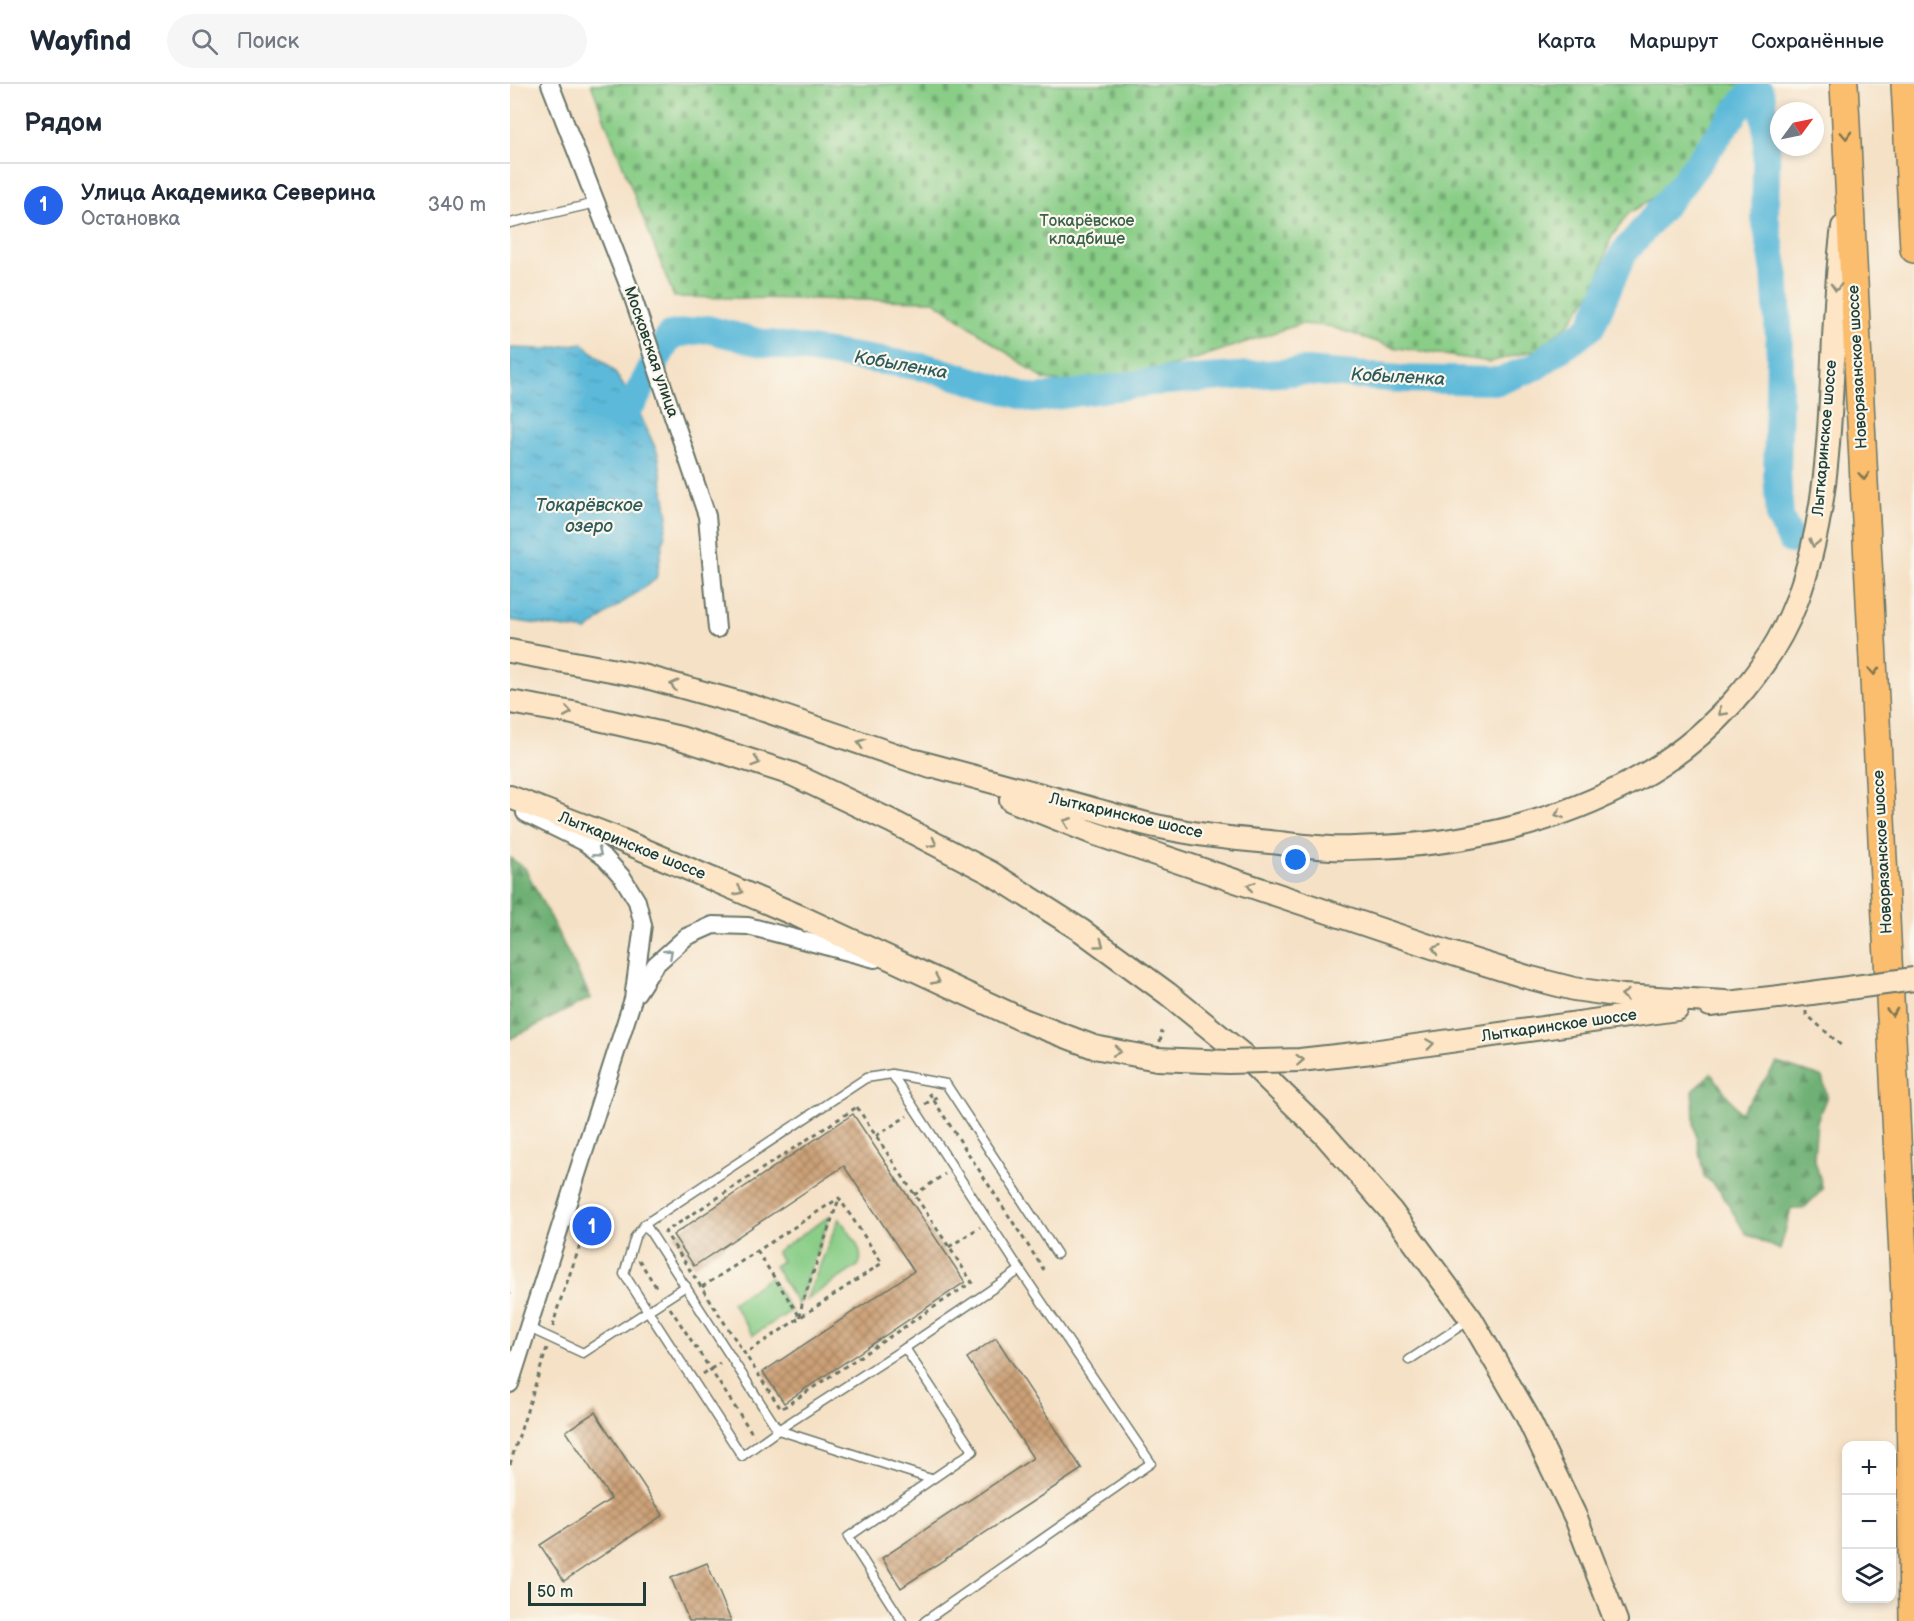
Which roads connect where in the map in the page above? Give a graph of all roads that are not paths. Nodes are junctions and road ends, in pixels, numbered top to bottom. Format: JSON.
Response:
{"nodes":[{"id":1,"x":550,"y":84,"type":"edge"},
{"id":2,"x":1844,"y":84,"type":"edge"},
{"id":3,"x":1905,"y":84,"type":"edge"},
{"id":4,"x":1849,"y":187,"type":"junction"},
{"id":5,"x":596,"y":203,"type":"junction"},
{"id":6,"x":510,"y":223,"type":"edge"},
{"id":7,"x":1914,"y":249,"type":"edge"},
{"id":8,"x":717,"y":629,"type":"dead end"},
{"id":9,"x":510,"y":651,"type":"edge"},
{"id":10,"x":510,"y":702,"type":"edge"},
{"id":11,"x":916,"y":762,"type":"junction"},
{"id":12,"x":510,"y":797,"type":"edge"},
{"id":13,"x":510,"y":806,"type":"edge"},
{"id":14,"x":905,"y":966,"type":"junction"},
{"id":15,"x":1914,"y":979,"type":"edge"},
{"id":16,"x":633,"y":999,"type":"junction"},
{"id":17,"x":1725,"y":1002,"type":"junction"},
{"id":18,"x":892,"y":1074,"type":"junction"},
{"id":19,"x":645,"y":1224,"type":"junction"},
{"id":20,"x":1057,"y":1254,"type":"dead end"},
{"id":21,"x":1020,"y":1270,"type":"junction"},
{"id":22,"x":686,"y":1286,"type":"junction"},
{"id":23,"x":647,"y":1311,"type":"junction"},
{"id":24,"x":1471,"y":1319,"type":"junction"},
{"id":25,"x":529,"y":1328,"type":"junction"},
{"id":26,"x":904,"y":1348,"type":"junction"},
{"id":27,"x":1409,"y":1360,"type":"dead end"},
{"id":28,"x":510,"y":1384,"type":"edge"},
{"id":29,"x":778,"y":1430,"type":"junction"},
{"id":30,"x":931,"y":1479,"type":"junction"},
{"id":31,"x":902,"y":1621,"type":"edge"},
{"id":32,"x":925,"y":1621,"type":"edge"},
{"id":33,"x":1616,"y":1621,"type":"edge"},
{"id":34,"x":1913,"y":1621,"type":"edge"}],
"edges":[{"from":1,"to":5,"type":"street","name":"Московская улица"},
{"from":2,"to":4,"type":"highway","name":"Новорязанское шоссе","one_way":true},
{"from":3,"to":7,"type":"highway"},
{"from":4,"to":11,"type":"main road","name":"Лыткаринское шоссе","one_way":true},
{"from":4,"to":34,"type":"highway","name":"Новорязанское шоссе","one_way":true},
{"from":5,"to":6,"type":"lane"},
{"from":5,"to":8,"type":"street","name":"Московская улица"},
{"from":11,"to":9,"type":"main road","name":"Лыткаринское шоссе","one_way":true},
{"from":10,"to":24,"type":"main road","one_way":true},
{"from":17,"to":11,"type":"main road","name":"Лыткаринское шоссе","one_way":true},
{"from":12,"to":14,"type":"main road","name":"Лыткаринское шоссе","one_way":true},
{"from":13,"to":16,"type":"street","one_way":true},
{"from":16,"to":14,"type":"street","one_way":true},
{"from":14,"to":17,"type":"main road","name":"Лыткаринское шоссе","one_way":true,"bridge":true},
{"from":15,"to":17,"type":"main road","name":"Лыткаринское шоссе","bridge":true},
{"from":16,"to":25,"type":"street"},
{"from":18,"to":19,"type":"lane"},
{"from":18,"to":20,"type":"lane"},
{"from":18,"to":21,"type":"lane"},
{"from":19,"to":22,"type":"lane"},
{"from":19,"to":23,"type":"lane"},
{"from":21,"to":26,"type":"lane"},
{"from":21,"to":32,"type":"lane"},
{"from":22,"to":23,"type":"lane"},
{"from":22,"to":29,"type":"lane"},
{"from":23,"to":25,"type":"lane"},
{"from":23,"to":29,"type":"lane"},
{"from":24,"to":27,"type":"lane"},
{"from":24,"to":33,"type":"main road"},
{"from":25,"to":28,"type":"street"},
{"from":26,"to":29,"type":"lane"},
{"from":26,"to":30,"type":"lane"},
{"from":29,"to":30,"type":"lane"},
{"from":30,"to":31,"type":"lane"}]}
